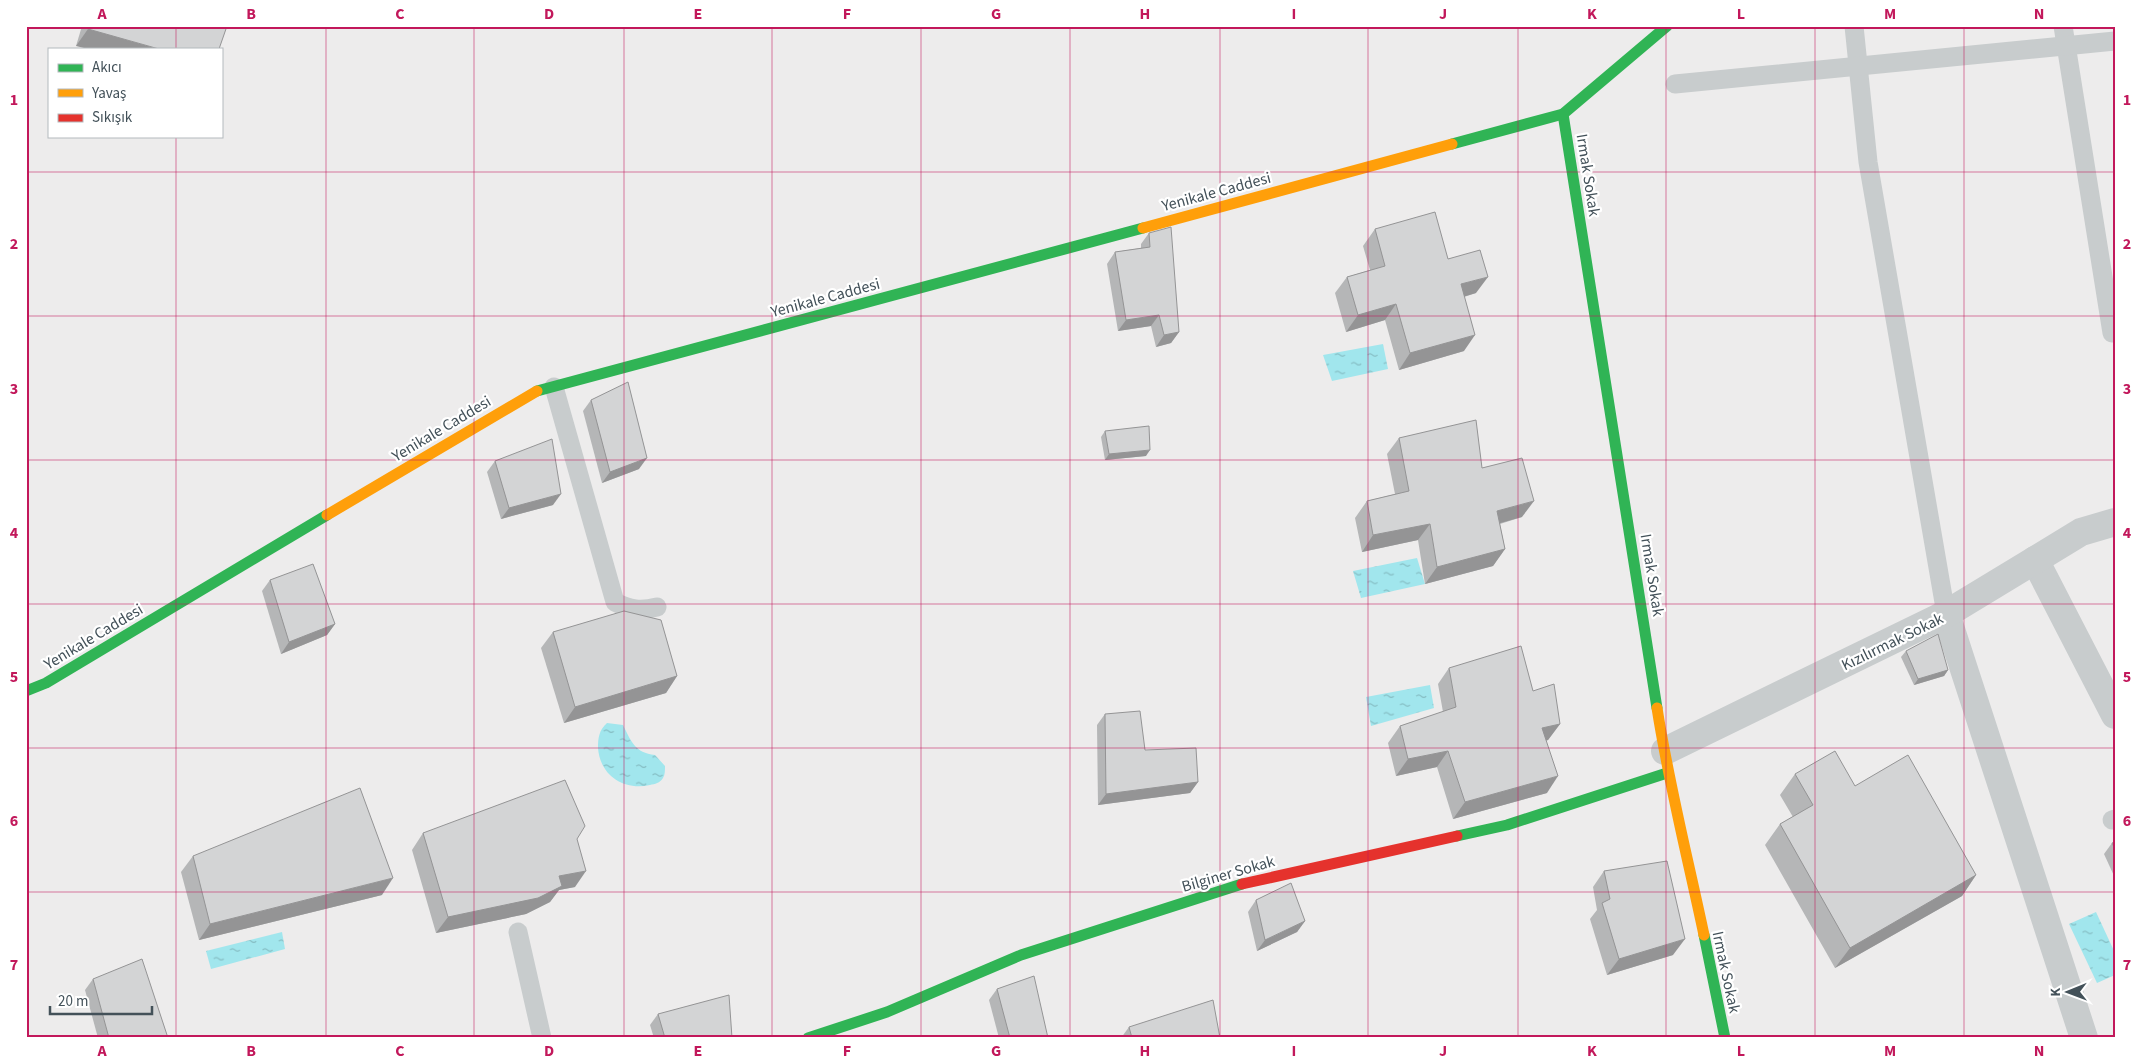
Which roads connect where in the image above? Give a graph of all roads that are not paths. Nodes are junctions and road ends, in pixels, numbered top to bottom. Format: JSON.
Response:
{"nodes":[{"id":1,"x":1667,"y":26,"type":"edge"},
{"id":2,"x":1854,"y":26,"type":"edge"},
{"id":3,"x":2063,"y":26,"type":"edge"},
{"id":4,"x":2115,"y":41,"type":"edge"},
{"id":5,"x":2064,"y":46,"type":"junction"},
{"id":6,"x":1858,"y":65,"type":"junction"},
{"id":7,"x":1675,"y":84,"type":"dead end"},
{"id":8,"x":1563,"y":114,"type":"junction"},
{"id":9,"x":2112,"y":333,"type":"dead end"},
{"id":10,"x":554,"y":387,"type":"junction"},
{"id":11,"x":2115,"y":522,"type":"edge"},
{"id":12,"x":2035,"y":560,"type":"junction"},
{"id":13,"x":657,"y":607,"type":"dead end"},
{"id":14,"x":1946,"y":614,"type":"junction"},
{"id":15,"x":26,"y":691,"type":"edge"},
{"id":16,"x":2115,"y":715,"type":"edge"},
{"id":17,"x":1666,"y":762,"type":"junction"},
{"id":18,"x":518,"y":932,"type":"dead end"},
{"id":19,"x":542,"y":1038,"type":"edge"},
{"id":20,"x":808,"y":1038,"type":"edge"},
{"id":21,"x":1725,"y":1038,"type":"edge"},
{"id":22,"x":2084,"y":1038,"type":"edge"}],
"edges":[{"from":1,"to":8,"type":"street","name":"Yenikale Caddesi"},
{"from":2,"to":6,"type":"lane"},
{"from":3,"to":5,"type":"lane"},
{"from":4,"to":5,"type":"lane"},
{"from":5,"to":6,"type":"lane"},
{"from":5,"to":9,"type":"lane"},
{"from":6,"to":7,"type":"lane"},
{"from":6,"to":14,"type":"lane"},
{"from":8,"to":10,"type":"street","name":"Yenikale Caddesi"},
{"from":8,"to":17,"type":"street","name":"Irmak Sokak"},
{"from":10,"to":13,"type":"lane"},
{"from":10,"to":15,"type":"street","name":"Yenikale Caddesi"},
{"from":11,"to":12,"type":"street","name":"Kızılırmak Sokak"},
{"from":12,"to":14,"type":"street","name":"Kızılırmak Sokak"},
{"from":12,"to":16,"type":"street"},
{"from":14,"to":17,"type":"street","name":"Kızılırmak Sokak"},
{"from":14,"to":22,"type":"street"},
{"from":17,"to":20,"type":"street","name":"Bilginer Sokak"},
{"from":17,"to":21,"type":"street","name":"Irmak Sokak"},
{"from":18,"to":19,"type":"lane"}]}
